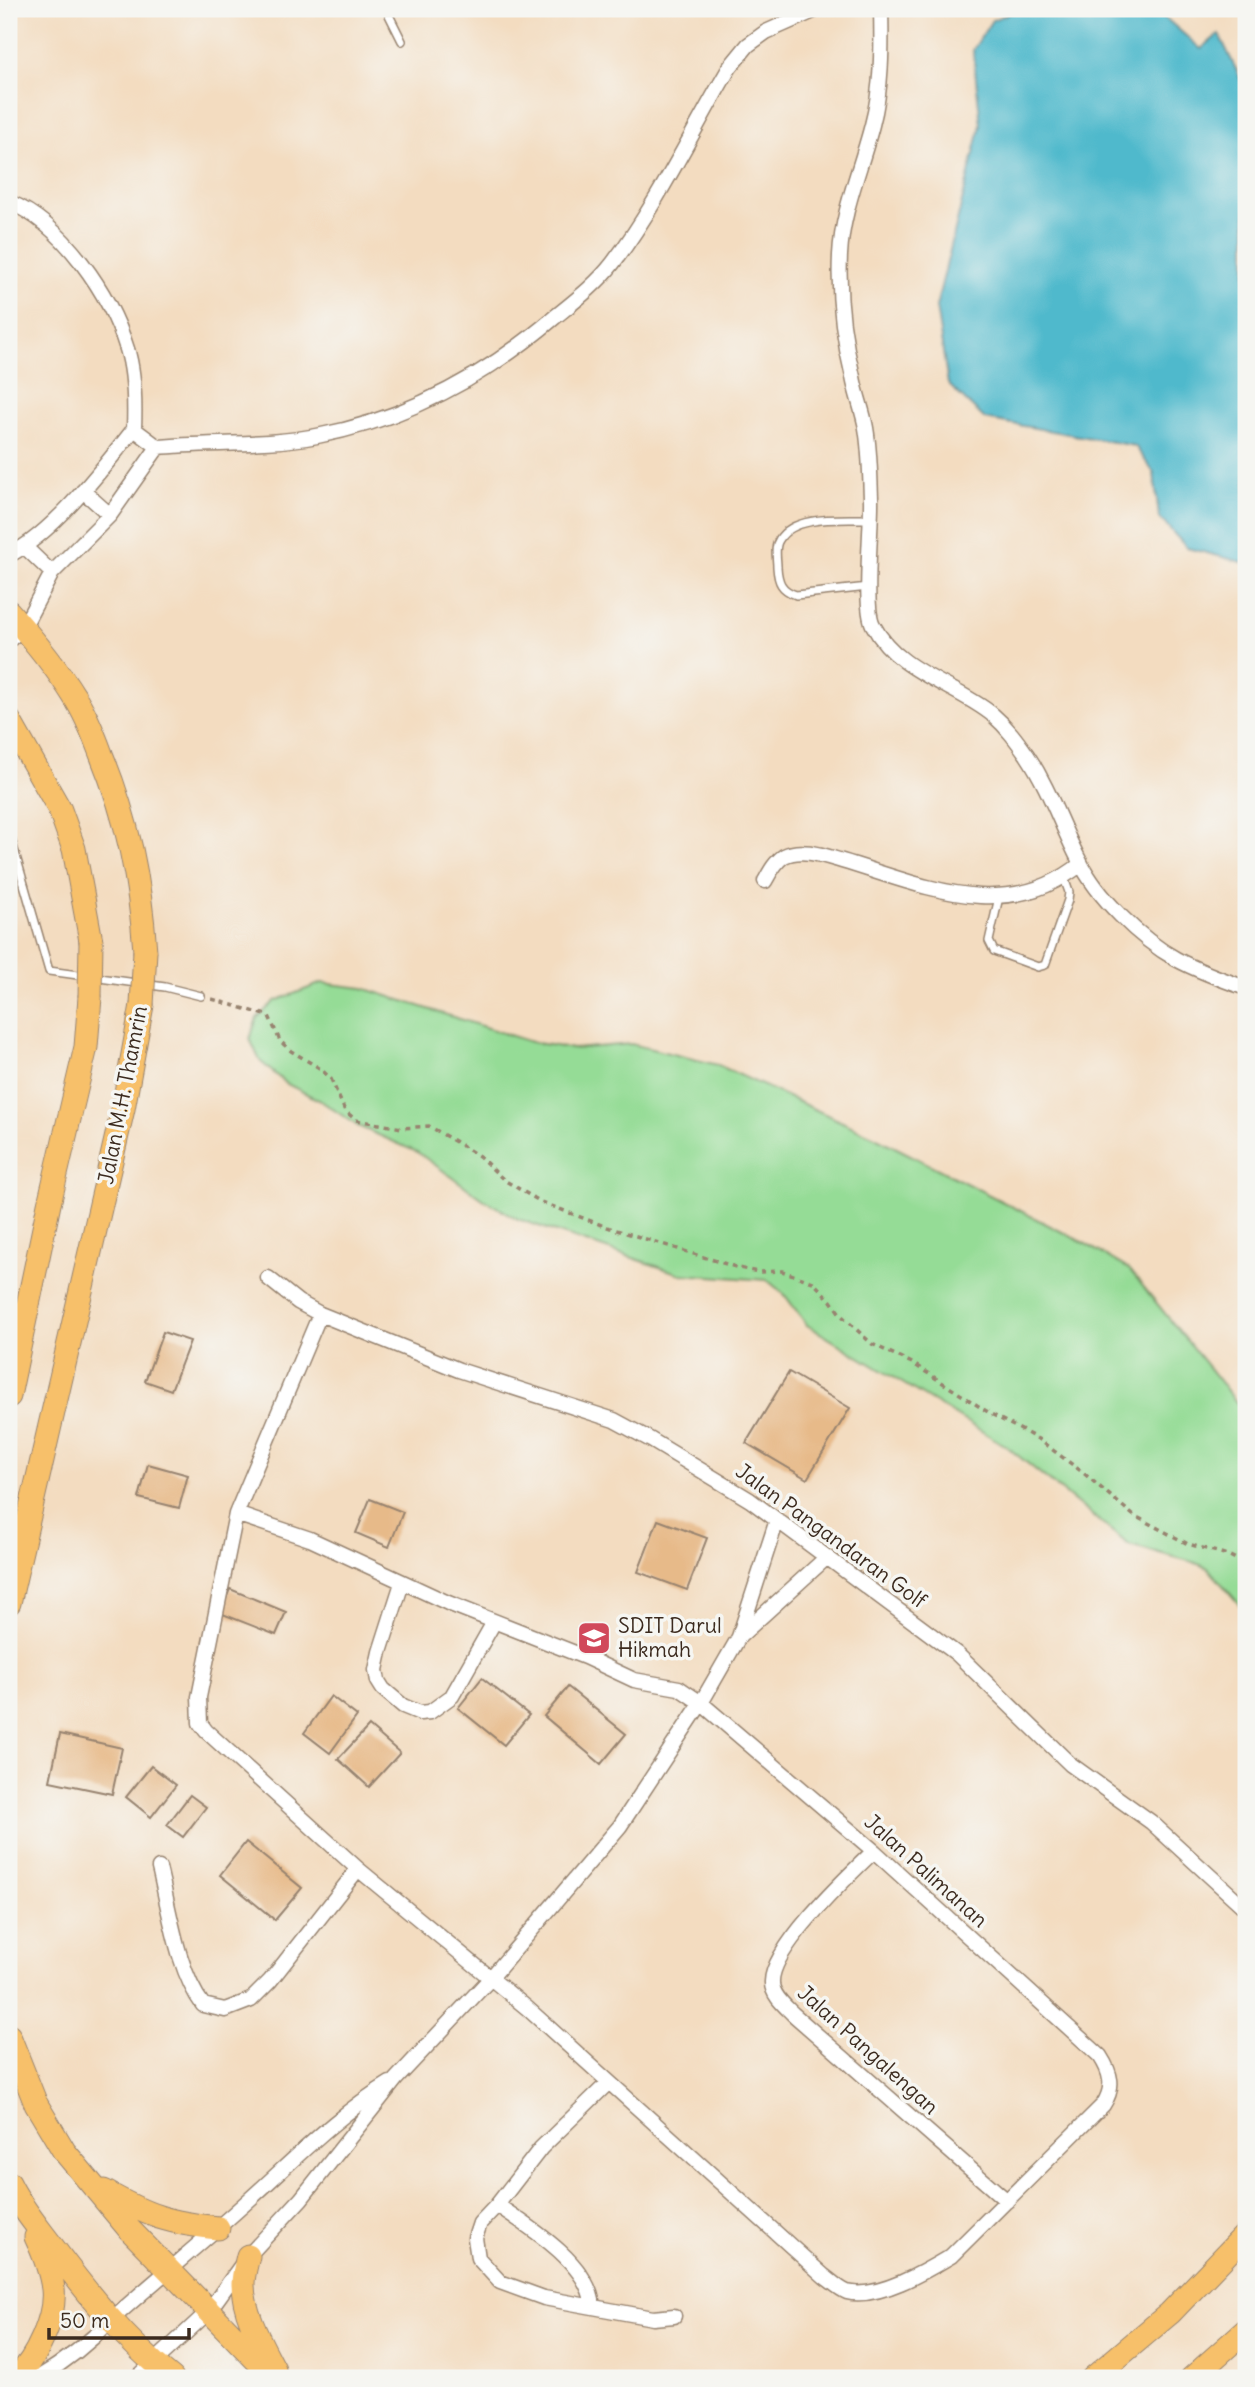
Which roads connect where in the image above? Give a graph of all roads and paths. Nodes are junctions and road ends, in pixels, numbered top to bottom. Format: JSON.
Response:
{"nodes":[{"id":1,"x":386,"y":9,"type":"edge"},
{"id":2,"x":818,"y":9,"type":"edge"},
{"id":3,"x":881,"y":9,"type":"edge"},
{"id":4,"x":402,"y":41,"type":"dead end"},
{"id":5,"x":9,"y":202,"type":"edge"},
{"id":6,"x":134,"y":429,"type":"junction"},
{"id":7,"x":158,"y":447,"type":"junction"},
{"id":8,"x":83,"y":491,"type":"junction"},
{"id":9,"x":110,"y":515,"type":"junction"},
{"id":10,"x":871,"y":519,"type":"junction"},
{"id":11,"x":25,"y":547,"type":"junction"},
{"id":12,"x":9,"y":555,"type":"edge"},
{"id":13,"x":52,"y":573,"type":"junction"},
{"id":14,"x":869,"y":586,"type":"junction"},
{"id":15,"x":14,"y":627,"type":"edge"},
{"id":16,"x":9,"y":720,"type":"edge"},
{"id":17,"x":9,"y":832,"type":"edge"},
{"id":18,"x":1081,"y":864,"type":"junction"},
{"id":19,"x":1064,"y":878,"type":"junction"},
{"id":20,"x":765,"y":881,"type":"dead end"},
{"id":21,"x":999,"y":897,"type":"junction"},
{"id":22,"x":1246,"y":988,"type":"edge"},
{"id":23,"x":201,"y":996,"type":"joint"},
{"id":24,"x":268,"y":1278,"type":"dead end"},
{"id":25,"x":320,"y":1314,"type":"junction"},
{"id":26,"x":9,"y":1396,"type":"edge"},
{"id":27,"x":236,"y":1514,"type":"junction"},
{"id":28,"x":777,"y":1520,"type":"junction"},
{"id":29,"x":826,"y":1558,"type":"junction"},
{"id":30,"x":1246,"y":1564,"type":"edge"},
{"id":31,"x":402,"y":1583,"type":"junction"},
{"id":32,"x":9,"y":1603,"type":"edge"},
{"id":33,"x":494,"y":1622,"type":"junction"},
{"id":34,"x":739,"y":1637,"type":"junction"},
{"id":35,"x":701,"y":1703,"type":"junction"},
{"id":36,"x":874,"y":1850,"type":"junction"},
{"id":37,"x":159,"y":1868,"type":"dead end"},
{"id":38,"x":358,"y":1869,"type":"junction"},
{"id":39,"x":1246,"y":1909,"type":"edge"},
{"id":40,"x":490,"y":1979,"type":"junction"},
{"id":41,"x":9,"y":2036,"type":"edge"},
{"id":42,"x":396,"y":2079,"type":"junction"},
{"id":43,"x":609,"y":2082,"type":"junction"},
{"id":44,"x":9,"y":2183,"type":"edge"},
{"id":45,"x":90,"y":2183,"type":"junction"},
{"id":46,"x":1007,"y":2201,"type":"junction"},
{"id":47,"x":498,"y":2205,"type":"junction"},
{"id":48,"x":27,"y":2213,"type":"junction"},
{"id":49,"x":219,"y":2228,"type":"junction"},
{"id":50,"x":1246,"y":2234,"type":"edge"},
{"id":51,"x":248,"y":2256,"type":"junction"},
{"id":52,"x":168,"y":2269,"type":"junction"},
{"id":53,"x":593,"y":2307,"type":"junction"},
{"id":54,"x":208,"y":2312,"type":"junction"},
{"id":55,"x":674,"y":2316,"type":"dead end"},
{"id":56,"x":112,"y":2319,"type":"junction"},
{"id":57,"x":1246,"y":2330,"type":"edge"},
{"id":58,"x":145,"y":2371,"type":"edge"},
{"id":59,"x":16,"y":2378,"type":"edge"},
{"id":60,"x":38,"y":2378,"type":"edge"},
{"id":61,"x":172,"y":2378,"type":"edge"},
{"id":62,"x":276,"y":2378,"type":"edge"},
{"id":63,"x":1093,"y":2378,"type":"edge"},
{"id":64,"x":1192,"y":2378,"type":"edge"}],
"edges":[{"from":1,"to":4,"type":"lane"},
{"from":2,"to":7,"type":"street"},
{"from":3,"to":10,"type":"street"},
{"from":5,"to":6,"type":"street"},
{"from":6,"to":7,"type":"street"},
{"from":6,"to":8,"type":"street"},
{"from":7,"to":9,"type":"street"},
{"from":8,"to":9,"type":"street"},
{"from":8,"to":11,"type":"street"},
{"from":9,"to":13,"type":"street"},
{"from":10,"to":14,"type":"street"},
{"from":10,"to":14,"type":"lane"},
{"from":11,"to":12,"type":"street"},
{"from":11,"to":13,"type":"street"},
{"from":13,"to":15,"type":"street"},
{"from":14,"to":18,"type":"street"},
{"from":15,"to":32,"type":"main road","name":"Jalan M.H. Thamrin","bridge":true},
{"from":16,"to":26,"type":"main road","bridge":true},
{"from":17,"to":23,"type":"lane"},
{"from":18,"to":19,"type":"street"},
{"from":18,"to":22,"type":"street"},
{"from":19,"to":21,"type":"street"},
{"from":19,"to":21,"type":"lane"},
{"from":20,"to":21,"type":"street"},
{"from":23,"to":30,"type":"path"},
{"from":24,"to":25,"type":"street","name":"Jalan Pangandaran Golf"},
{"from":25,"to":27,"type":"street"},
{"from":25,"to":28,"type":"street","name":"Jalan Pangandaran Golf"},
{"from":27,"to":31,"type":"street","name":"Jalan Palimanan"},
{"from":27,"to":38,"type":"street"},
{"from":28,"to":29,"type":"street","name":"Jalan Pangandaran Golf"},
{"from":28,"to":34,"type":"street"},
{"from":29,"to":34,"type":"street"},
{"from":29,"to":39,"type":"street","name":"Jalan Pangandaran Golf"},
{"from":31,"to":33,"type":"street","name":"Jalan Palimanan"},
{"from":31,"to":33,"type":"street"},
{"from":33,"to":35,"type":"street","name":"Jalan Palimanan"},
{"from":34,"to":35,"type":"street"},
{"from":35,"to":36,"type":"street","name":"Jalan Palimanan"},
{"from":35,"to":40,"type":"street"},
{"from":36,"to":46,"type":"street","name":"Jalan Pangalengan"},
{"from":36,"to":46,"type":"street","name":"Jalan Palimanan"},
{"from":37,"to":38,"type":"street"},
{"from":38,"to":40,"type":"street"},
{"from":40,"to":42,"type":"street"},
{"from":40,"to":43,"type":"street"},
{"from":41,"to":45,"type":"main road"},
{"from":42,"to":49,"type":"street"},
{"from":42,"to":51,"type":"street"},
{"from":43,"to":46,"type":"street"},
{"from":43,"to":47,"type":"street"},
{"from":44,"to":48,"type":"main road"},
{"from":45,"to":49,"type":"main road"},
{"from":45,"to":52,"type":"main road"},
{"from":47,"to":53,"type":"street"},
{"from":47,"to":53,"type":"street"},
{"from":48,"to":56,"type":"main road"},
{"from":48,"to":59,"type":"main road"},
{"from":49,"to":52,"type":"street"},
{"from":50,"to":63,"type":"main road"},
{"from":51,"to":54,"type":"street"},
{"from":51,"to":62,"type":"main road"},
{"from":52,"to":54,"type":"main road"},
{"from":52,"to":56,"type":"street"},
{"from":53,"to":55,"type":"street"},
{"from":54,"to":58,"type":"street"},
{"from":54,"to":62,"type":"main road"},
{"from":56,"to":58,"type":"main road"},
{"from":56,"to":60,"type":"street"},
{"from":57,"to":64,"type":"main road"},
{"from":58,"to":61,"type":"main road"}]}
